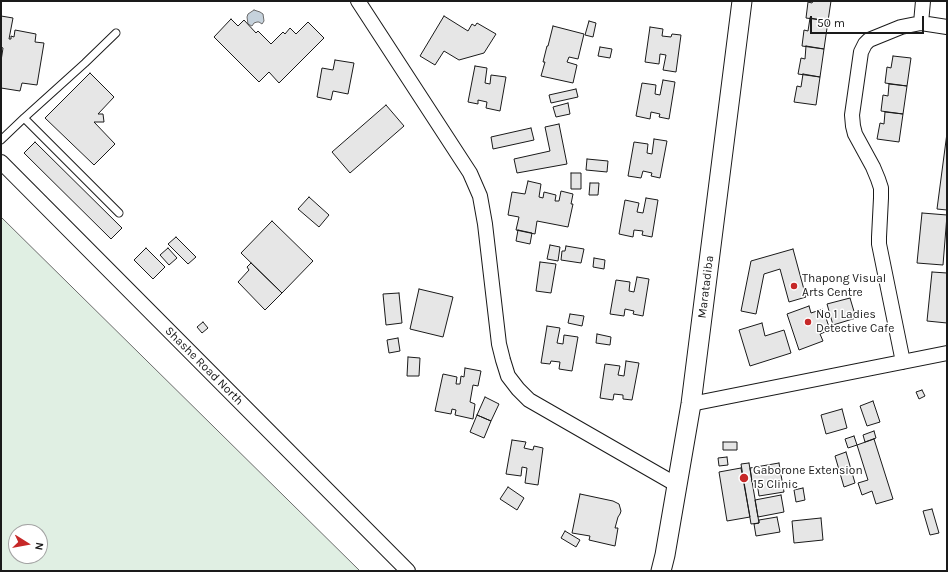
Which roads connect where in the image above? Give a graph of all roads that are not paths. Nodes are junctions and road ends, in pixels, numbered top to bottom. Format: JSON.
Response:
{"nodes":[{"id":1,"x":358,"y":1,"type":"edge"},
{"id":2,"x":742,"y":1,"type":"edge"},
{"id":3,"x":922,"y":1,"type":"edge"},
{"id":4,"x":921,"y":23,"type":"junction"},
{"id":5,"x":947,"y":27,"type":"edge"},
{"id":6,"x":116,"y":33,"type":"dead end"},
{"id":7,"x":24,"y":118,"type":"junction"},
{"id":8,"x":1,"y":140,"type":"edge"},
{"id":9,"x":1,"y":162,"type":"edge"},
{"id":10,"x":118,"y":213,"type":"dead end"},
{"id":11,"x":947,"y":353,"type":"edge"},
{"id":12,"x":903,"y":362,"type":"junction"},
{"id":13,"x":691,"y":404,"type":"junction"},
{"id":14,"x":677,"y":485,"type":"junction"},
{"id":15,"x":408,"y":571,"type":"edge"},
{"id":16,"x":662,"y":571,"type":"edge"}],
"edges":[{"from":1,"to":14,"type":"street"},
{"from":2,"to":13,"type":"street","name":"Maratadiba"},
{"from":3,"to":4,"type":"street"},
{"from":4,"to":5,"type":"street"},
{"from":4,"to":12,"type":"street"},
{"from":6,"to":7,"type":"lane"},
{"from":7,"to":8,"type":"lane"},
{"from":7,"to":10,"type":"lane"},
{"from":9,"to":15,"type":"street","name":"Shashe Road North"},
{"from":11,"to":12,"type":"street"},
{"from":12,"to":13,"type":"street"},
{"from":13,"to":14,"type":"street","name":"Maratadiba"},
{"from":14,"to":16,"type":"street","name":"Maratadiba"}]}
